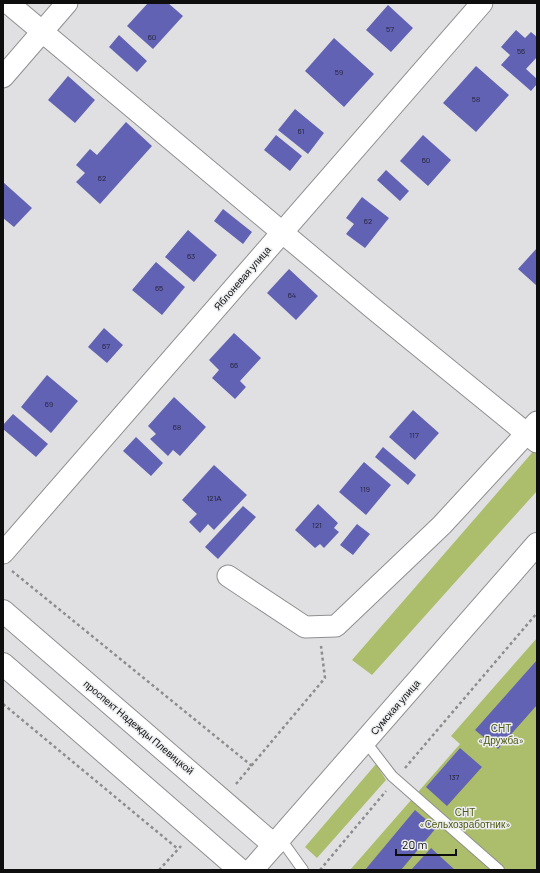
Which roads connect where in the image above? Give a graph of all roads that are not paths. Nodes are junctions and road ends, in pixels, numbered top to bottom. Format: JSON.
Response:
{"nodes":[{"id":1,"x":8,"y":3,"type":"edge"},
{"id":2,"x":67,"y":3,"type":"edge"},
{"id":3,"x":482,"y":3,"type":"edge"},
{"id":4,"x":43,"y":31,"type":"junction"},
{"id":5,"x":3,"y":76,"type":"edge"},
{"id":6,"x":282,"y":232,"type":"junction"},
{"id":7,"x":534,"y":432,"type":"edge"},
{"id":8,"x":537,"y":544,"type":"edge"},
{"id":9,"x":6,"y":561,"type":"edge"},
{"id":10,"x":228,"y":576,"type":"dead end"},
{"id":11,"x":3,"y":611,"type":"edge"},
{"id":12,"x":3,"y":664,"type":"edge"},
{"id":13,"x":365,"y":741,"type":"junction"},
{"id":14,"x":277,"y":841,"type":"junction"},
{"id":15,"x":240,"y":870,"type":"edge"},
{"id":16,"x":252,"y":870,"type":"edge"},
{"id":17,"x":303,"y":870,"type":"edge"},
{"id":18,"x":499,"y":870,"type":"edge"}],
"edges":[{"from":1,"to":4,"type":"street"},
{"from":2,"to":4,"type":"street"},
{"from":3,"to":6,"type":"street","name":"Яблоневая улица"},
{"from":4,"to":5,"type":"street"},
{"from":4,"to":6,"type":"street"},
{"from":6,"to":7,"type":"street"},
{"from":6,"to":9,"type":"street","name":"Яблоневая улица"},
{"from":7,"to":10,"type":"street"},
{"from":8,"to":13,"type":"main road","name":"Сумская улица"},
{"from":11,"to":14,"type":"main road","name":"проспект Надежды Плевицкой"},
{"from":12,"to":15,"type":"main road"},
{"from":13,"to":14,"type":"main road","name":"Сумская улица"},
{"from":13,"to":18,"type":"lane"},
{"from":14,"to":16,"type":"main road","name":"Сумская улица"},
{"from":14,"to":17,"type":"lane"}]}
